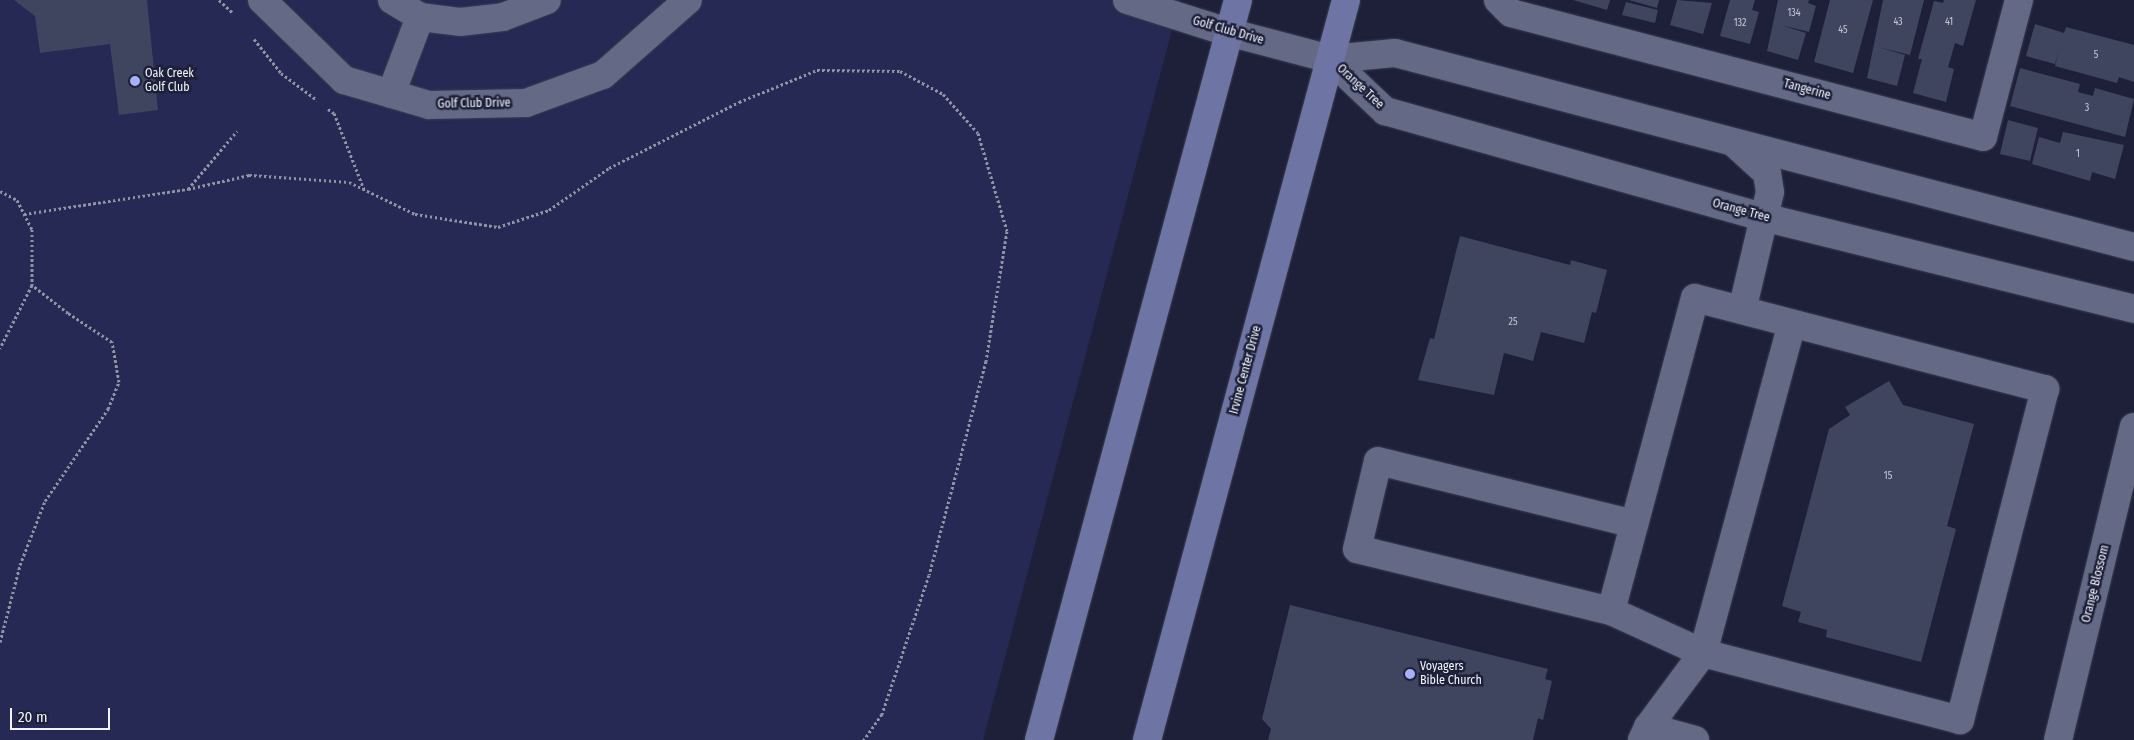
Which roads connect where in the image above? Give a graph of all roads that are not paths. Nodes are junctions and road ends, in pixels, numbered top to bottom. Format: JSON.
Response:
{"nodes":[{"id":1,"x":262,"y":0,"type":"edge"},
{"id":2,"x":392,"y":0,"type":"edge"},
{"id":3,"x":547,"y":0,"type":"edge"},
{"id":4,"x":688,"y":0,"type":"edge"},
{"id":5,"x":1127,"y":0,"type":"edge"},
{"id":6,"x":1238,"y":0,"type":"edge"},
{"id":7,"x":1346,"y":0,"type":"edge"},
{"id":8,"x":1498,"y":0,"type":"edge"},
{"id":9,"x":2019,"y":0,"type":"edge"},
{"id":10,"x":420,"y":17,"type":"junction"},
{"id":11,"x":1228,"y":32,"type":"junction"},
{"id":12,"x":1330,"y":59,"type":"junction"},
{"id":13,"x":391,"y":94,"type":"junction"},
{"id":14,"x":1734,"y":143,"type":"junction"},
{"id":15,"x":1763,"y":217,"type":"junction"},
{"id":16,"x":2134,"y":247,"type":"edge"},
{"id":17,"x":2134,"y":309,"type":"edge"},
{"id":18,"x":1742,"y":310,"type":"junction"},
{"id":19,"x":1792,"y":324,"type":"junction"},
{"id":20,"x":2134,"y":427,"type":"edge"},
{"id":21,"x":1634,"y":524,"type":"junction"},
{"id":22,"x":1611,"y":611,"type":"junction"},
{"id":23,"x":1703,"y":653,"type":"junction"},
{"id":24,"x":1645,"y":733,"type":"edge"},
{"id":25,"x":1039,"y":740,"type":"edge"},
{"id":26,"x":1147,"y":740,"type":"edge"},
{"id":27,"x":1695,"y":740,"type":"edge"},
{"id":28,"x":2058,"y":740,"type":"edge"}],
"edges":[{"from":1,"to":13,"type":"street","name":"Golf Club Drive"},
{"from":2,"to":10,"type":"street"},
{"from":3,"to":10,"type":"street"},
{"from":4,"to":13,"type":"street","name":"Golf Club Drive"},
{"from":5,"to":11,"type":"street","name":"Golf Club Drive"},
{"from":6,"to":11,"type":"main road"},
{"from":7,"to":12,"type":"main road","name":"Irvine Center Drive"},
{"from":8,"to":9,"type":"street","name":"Tangerine"},
{"from":10,"to":13,"type":"street"},
{"from":11,"to":12,"type":"street","name":"Golf Club Drive"},
{"from":11,"to":25,"type":"main road"},
{"from":12,"to":14,"type":"street","name":"Orange Tree"},
{"from":12,"to":15,"type":"street","name":"Orange Tree"},
{"from":12,"to":26,"type":"main road","name":"Irvine Center Drive"},
{"from":14,"to":15,"type":"street"},
{"from":14,"to":16,"type":"street","name":"Orange Tree"},
{"from":15,"to":17,"type":"street","name":"Orange Tree"},
{"from":15,"to":18,"type":"street"},
{"from":18,"to":19,"type":"street"},
{"from":18,"to":21,"type":"street"},
{"from":19,"to":23,"type":"street"},
{"from":19,"to":23,"type":"street"},
{"from":20,"to":28,"type":"street","name":"Orange Blossom"},
{"from":21,"to":22,"type":"street"},
{"from":21,"to":22,"type":"street"},
{"from":22,"to":23,"type":"street"},
{"from":23,"to":24,"type":"street"},
{"from":24,"to":27,"type":"street"}]}
